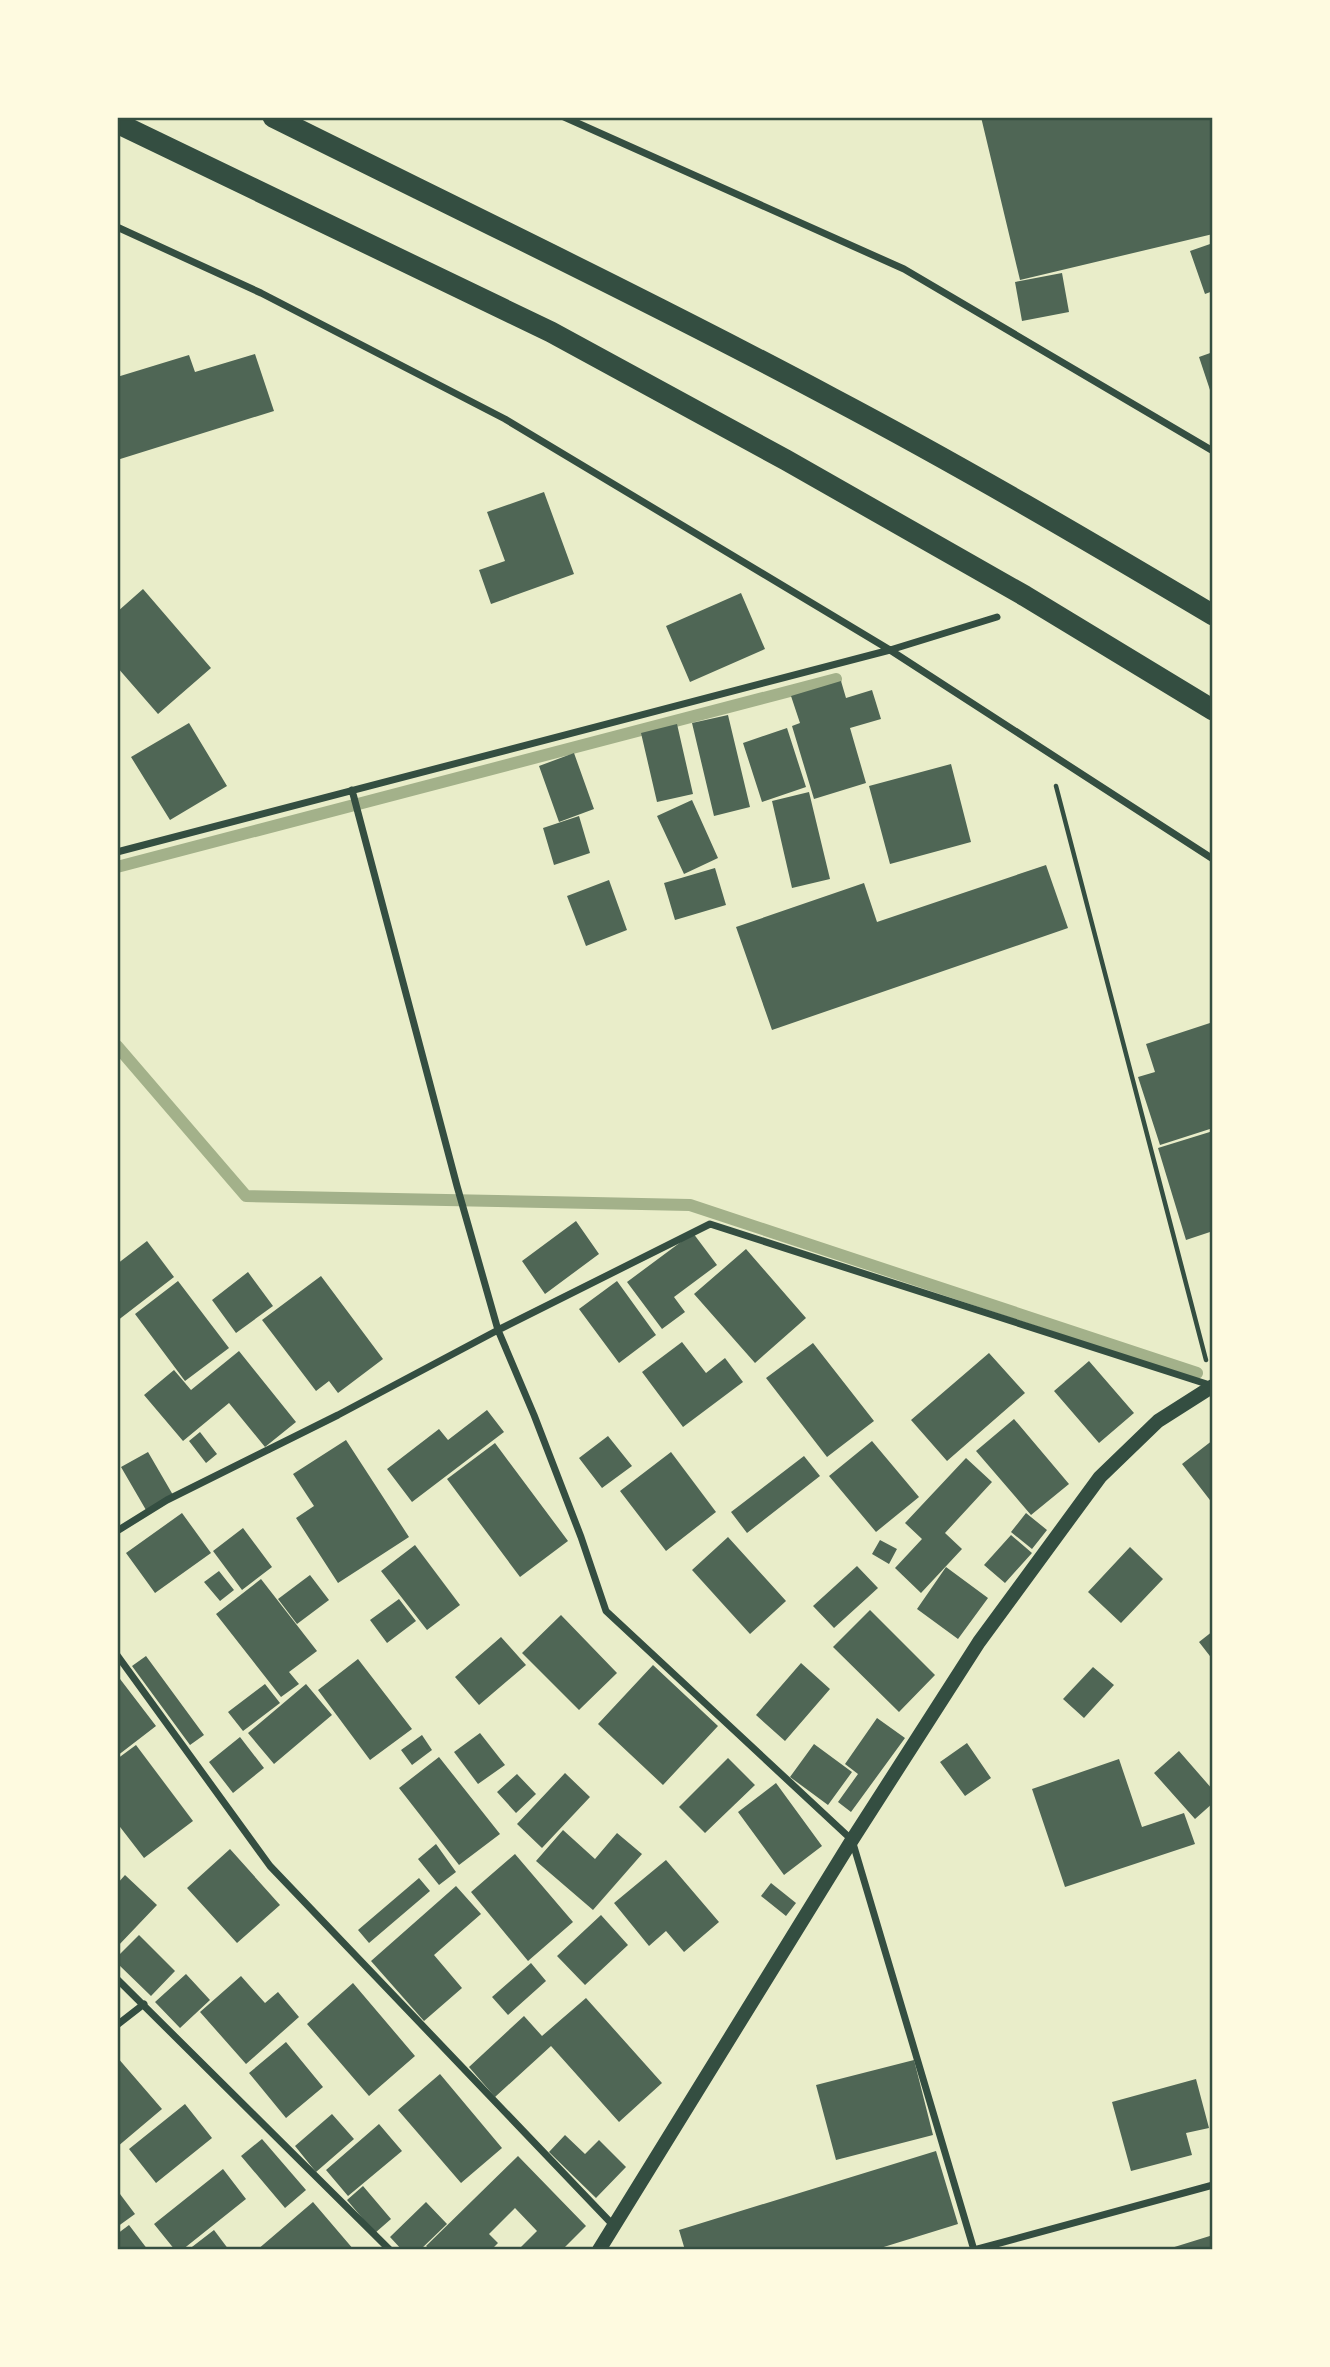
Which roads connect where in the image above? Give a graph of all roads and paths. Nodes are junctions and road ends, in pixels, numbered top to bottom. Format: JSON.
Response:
{"nodes":[{"id":1,"x":273,"y":117,"type":"edge"},
{"id":2,"x":564,"y":117,"type":"edge"},
{"id":3,"x":117,"y":122,"type":"edge"},
{"id":4,"x":117,"y":228,"type":"edge"},
{"id":5,"x":1213,"y":451,"type":"edge"},
{"id":6,"x":1213,"y":615,"type":"edge"},
{"id":7,"x":997,"y":617,"type":"dead end"},
{"id":8,"x":890,"y":650,"type":"junction"},
{"id":9,"x":1213,"y":710,"type":"edge"},
{"id":10,"x":1047,"y":752,"type":"junction"},
{"id":11,"x":352,"y":790,"type":"junction"},
{"id":12,"x":117,"y":852,"type":"edge"},
{"id":13,"x":1213,"y":859,"type":"edge"},
{"id":14,"x":498,"y":1330,"type":"junction"},
{"id":15,"x":1213,"y":1386,"type":"edge"},
{"id":16,"x":117,"y":1531,"type":"edge"},
{"id":17,"x":117,"y":1655,"type":"edge"},
{"id":18,"x":852,"y":1840,"type":"junction"},
{"id":19,"x":117,"y":1979,"type":"edge"},
{"id":20,"x":144,"y":2004,"type":"junction"},
{"id":21,"x":117,"y":2025,"type":"edge"},
{"id":22,"x":1213,"y":2185,"type":"edge"},
{"id":23,"x":613,"y":2225,"type":"junction"},
{"id":24,"x":390,"y":2250,"type":"edge"},
{"id":25,"x":599,"y":2250,"type":"edge"},
{"id":26,"x":974,"y":2250,"type":"edge"}],
"edges":[{"from":1,"to":6,"type":"highway"},
{"from":2,"to":5,"type":"street"},
{"from":3,"to":9,"type":"highway"},
{"from":4,"to":8,"type":"street"},
{"from":7,"to":8,"type":"street"},
{"from":8,"to":10,"type":"street"},
{"from":8,"to":11,"type":"street"},
{"from":10,"to":13,"type":"street"},
{"from":10,"to":15,"type":"path"},
{"from":11,"to":12,"type":"street"},
{"from":11,"to":14,"type":"street"},
{"from":14,"to":15,"type":"street"},
{"from":14,"to":16,"type":"street"},
{"from":14,"to":18,"type":"street"},
{"from":15,"to":18,"type":"main road"},
{"from":17,"to":23,"type":"street"},
{"from":18,"to":23,"type":"main road"},
{"from":18,"to":26,"type":"street"},
{"from":19,"to":20,"type":"street"},
{"from":20,"to":21,"type":"street"},
{"from":20,"to":24,"type":"street"},
{"from":22,"to":26,"type":"street"},
{"from":23,"to":25,"type":"main road"}]}
